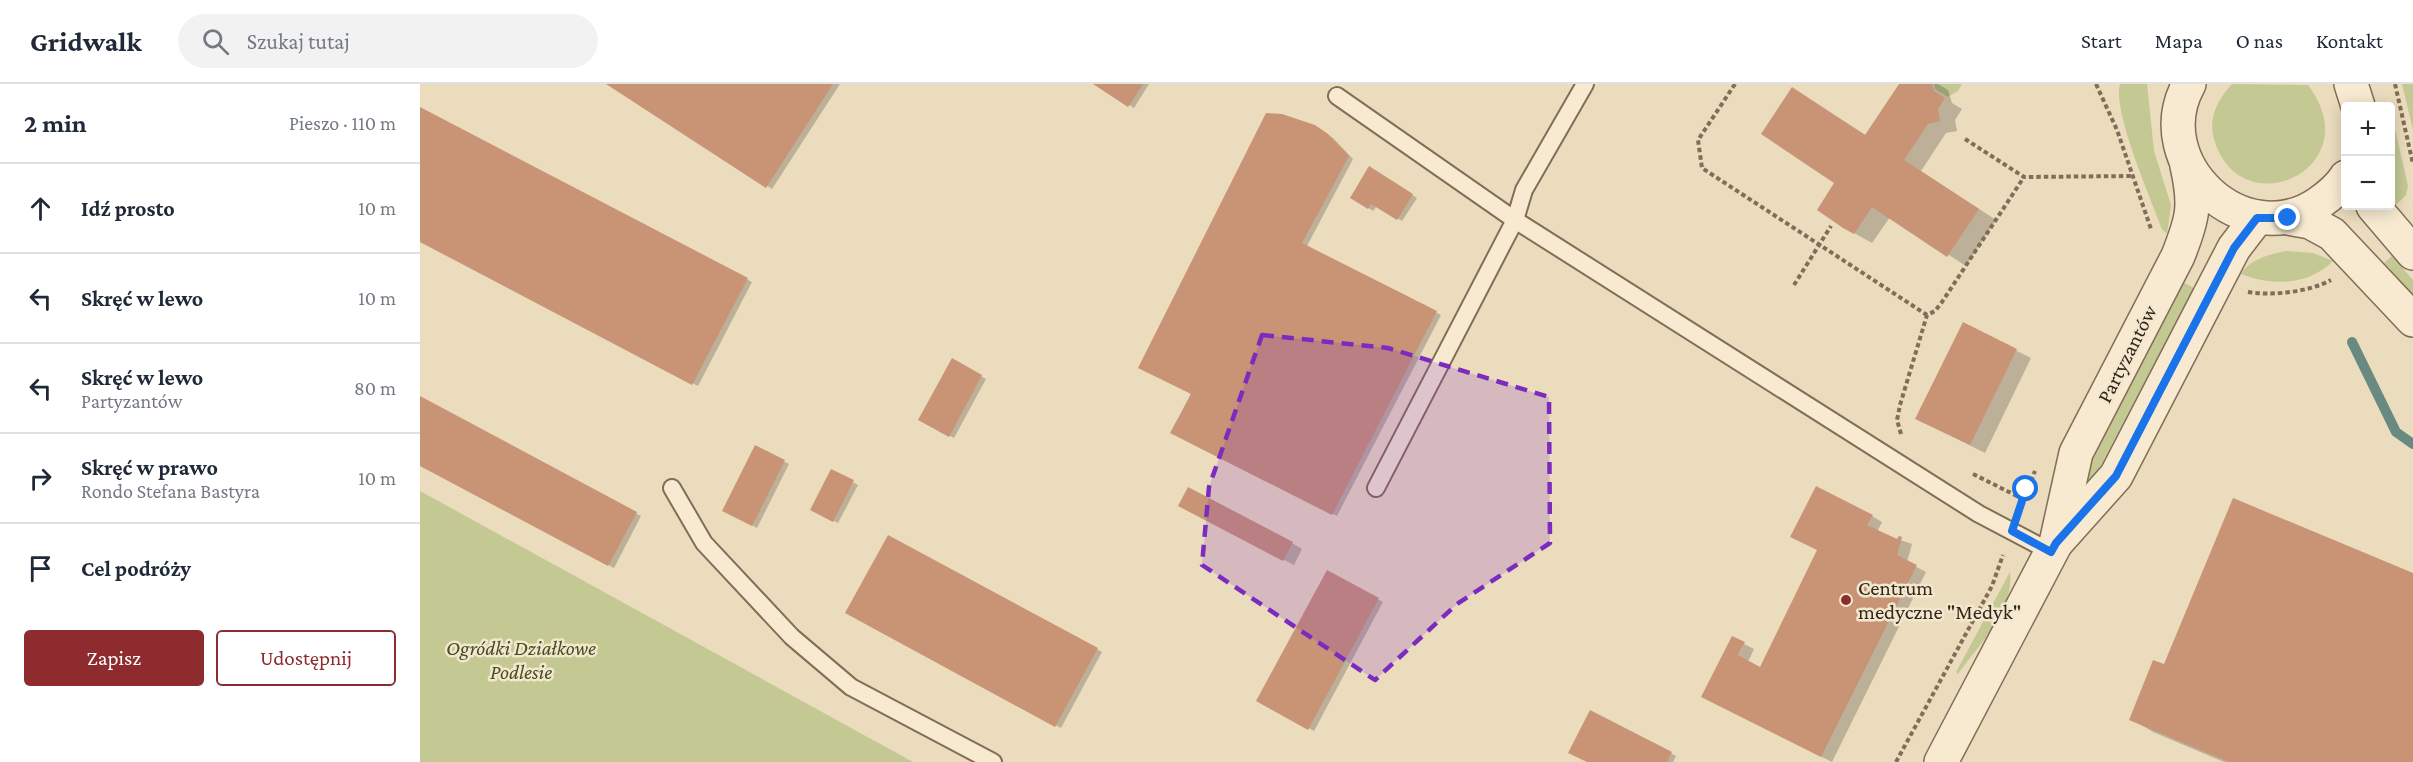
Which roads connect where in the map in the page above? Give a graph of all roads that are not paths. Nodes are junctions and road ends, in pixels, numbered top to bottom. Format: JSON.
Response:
{"nodes":[{"id":1,"x":1585,"y":84,"type":"edge"},
{"id":2,"x":2351,"y":84,"type":"edge"},
{"id":3,"x":2184,"y":87,"type":"edge"},
{"id":4,"x":1337,"y":96,"type":"dead end"},
{"id":5,"x":2357,"y":102,"type":"edge"},
{"id":6,"x":2187,"y":166,"type":"junction"},
{"id":7,"x":2341,"y":182,"type":"edge"},
{"id":8,"x":2376,"y":210,"type":"edge"},
{"id":9,"x":2273,"y":218,"type":"junction"},
{"id":10,"x":1515,"y":220,"type":"junction"},
{"id":11,"x":2413,"y":253,"type":"edge"},
{"id":12,"x":2413,"y":320,"type":"edge"},
{"id":13,"x":672,"y":488,"type":"dead end"},
{"id":14,"x":1376,"y":488,"type":"dead end"},
{"id":15,"x":2054,"y":548,"type":"junction"},
{"id":16,"x":993,"y":762,"type":"edge"},
{"id":17,"x":1941,"y":762,"type":"edge"}],
"edges":[{"from":1,"to":10,"type":"lane"},
{"from":2,"to":5,"type":"street"},
{"from":3,"to":6,"type":"street","name":"Partyzantów"},
{"from":4,"to":10,"type":"lane"},
{"from":6,"to":9,"type":"street"},
{"from":6,"to":15,"type":"street","name":"Partyzantów"},
{"from":7,"to":9,"type":"street"},
{"from":8,"to":11,"type":"street"},
{"from":9,"to":12,"type":"street"},
{"from":9,"to":15,"type":"street","name":"Partyzantów"},
{"from":10,"to":14,"type":"lane"},
{"from":10,"to":15,"type":"lane"},
{"from":13,"to":16,"type":"lane"},
{"from":15,"to":17,"type":"street","name":"Partyzantów"}]}
